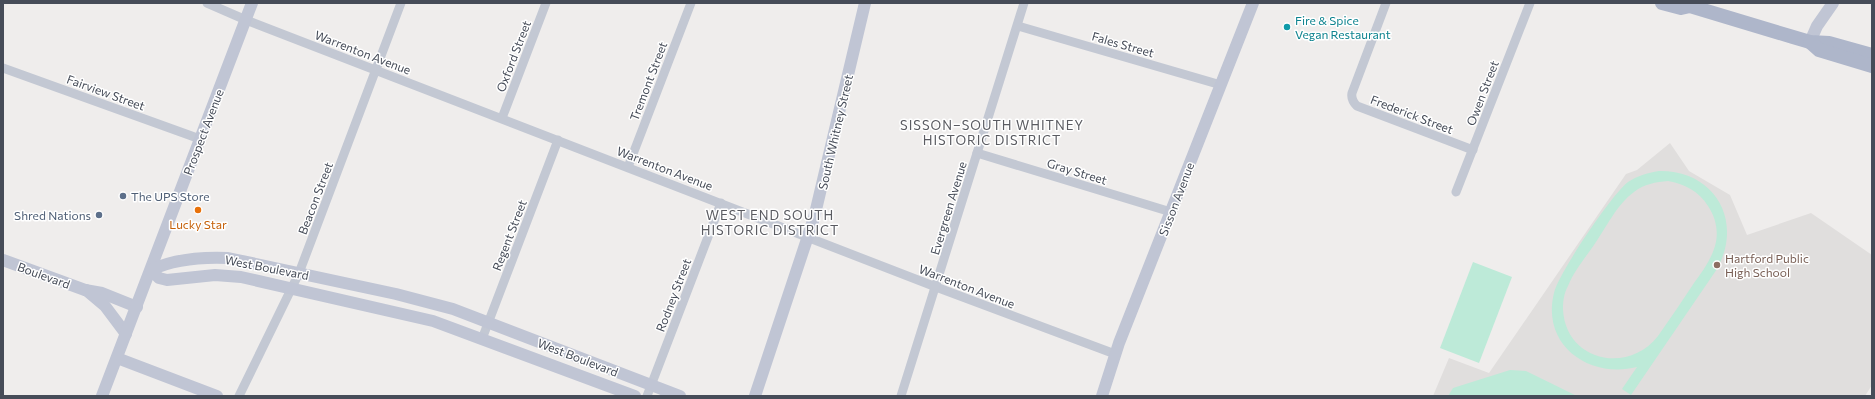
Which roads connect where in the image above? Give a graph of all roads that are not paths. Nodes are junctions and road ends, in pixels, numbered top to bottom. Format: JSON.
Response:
{"nodes":[{"id":1,"x":207,"y":3,"type":"edge"},
{"id":2,"x":252,"y":3,"type":"edge"},
{"id":3,"x":401,"y":3,"type":"edge"},
{"id":4,"x":546,"y":3,"type":"edge"},
{"id":5,"x":690,"y":3,"type":"edge"},
{"id":6,"x":865,"y":3,"type":"edge"},
{"id":7,"x":1024,"y":3,"type":"edge"},
{"id":8,"x":1253,"y":3,"type":"edge"},
{"id":9,"x":1386,"y":3,"type":"edge"},
{"id":10,"x":1530,"y":3,"type":"edge"},
{"id":11,"x":1662,"y":3,"type":"edge"},
{"id":12,"x":1833,"y":3,"type":"edge"},
{"id":13,"x":1689,"y":4,"type":"edge"},
{"id":14,"x":246,"y":20,"type":"junction"},
{"id":15,"x":1018,"y":26,"type":"junction"},
{"id":16,"x":1810,"y":42,"type":"junction"},
{"id":17,"x":1872,"y":55,"type":"edge"},
{"id":18,"x":1872,"y":66,"type":"edge"},
{"id":19,"x":3,"y":68,"type":"edge"},
{"id":20,"x":376,"y":69,"type":"junction"},
{"id":21,"x":1221,"y":86,"type":"junction"},
{"id":22,"x":502,"y":118,"type":"junction"},
{"id":23,"x":200,"y":139,"type":"junction"},
{"id":24,"x":558,"y":140,"type":"junction"},
{"id":25,"x":1473,"y":150,"type":"junction"},
{"id":26,"x":977,"y":153,"type":"junction"},
{"id":27,"x":628,"y":167,"type":"junction"},
{"id":28,"x":1456,"y":192,"type":"dead end"},
{"id":29,"x":721,"y":203,"type":"junction"},
{"id":30,"x":1170,"y":212,"type":"junction"},
{"id":31,"x":809,"y":237,"type":"junction"},
{"id":32,"x":3,"y":260,"type":"edge"},
{"id":33,"x":151,"y":270,"type":"junction"},
{"id":34,"x":299,"y":273,"type":"junction"},
{"id":35,"x":936,"y":287,"type":"junction"},
{"id":36,"x":292,"y":289,"type":"junction"},
{"id":37,"x":85,"y":290,"type":"junction"},
{"id":38,"x":396,"y":294,"type":"junction"},
{"id":39,"x":137,"y":307,"type":"junction"},
{"id":40,"x":392,"y":311,"type":"junction"},
{"id":41,"x":488,"y":323,"type":"junction"},
{"id":42,"x":126,"y":334,"type":"junction"},
{"id":43,"x":482,"y":339,"type":"junction"},
{"id":44,"x":1115,"y":354,"type":"junction"},
{"id":45,"x":117,"y":358,"type":"junction"},
{"id":46,"x":649,"y":391,"type":"edge"},
{"id":47,"x":102,"y":396,"type":"edge"},
{"id":48,"x":218,"y":396,"type":"edge"},
{"id":49,"x":239,"y":396,"type":"edge"},
{"id":50,"x":635,"y":396,"type":"edge"},
{"id":51,"x":680,"y":396,"type":"edge"},
{"id":52,"x":755,"y":396,"type":"edge"},
{"id":53,"x":901,"y":396,"type":"edge"},
{"id":54,"x":1102,"y":396,"type":"edge"}],
"edges":[{"from":1,"to":14,"type":"street","name":"Warrenton Avenue"},
{"from":2,"to":14,"type":"main road","name":"Prospect Avenue"},
{"from":3,"to":20,"type":"street","name":"Beacon Street"},
{"from":4,"to":22,"type":"street","name":"Oxford Street"},
{"from":5,"to":27,"type":"street","name":"Tremont Street"},
{"from":6,"to":31,"type":"main road","name":"South Whitney Street"},
{"from":7,"to":15,"type":"street","name":"Evergreen Avenue"},
{"from":8,"to":21,"type":"main road","name":"Sisson Avenue"},
{"from":9,"to":25,"type":"street","name":"Frederick Street"},
{"from":10,"to":25,"type":"street","name":"Owen Street"},
{"from":11,"to":13,"type":"main road"},
{"from":12,"to":16,"type":"main road"},
{"from":13,"to":16,"type":"main road"},
{"from":14,"to":20,"type":"street","name":"Warrenton Avenue"},
{"from":14,"to":23,"type":"main road","name":"Prospect Avenue"},
{"from":15,"to":21,"type":"street","name":"Fales Street"},
{"from":15,"to":26,"type":"street","name":"Evergreen Avenue"},
{"from":16,"to":17,"type":"main road"},
{"from":16,"to":18,"type":"main road"},
{"from":19,"to":23,"type":"street","name":"Fairview Street"},
{"from":20,"to":22,"type":"street","name":"Warrenton Avenue"},
{"from":20,"to":34,"type":"street","name":"Beacon Street"},
{"from":21,"to":30,"type":"main road","name":"Sisson Avenue"},
{"from":22,"to":24,"type":"street","name":"Warrenton Avenue"},
{"from":23,"to":33,"type":"main road","name":"Prospect Avenue"},
{"from":24,"to":27,"type":"street","name":"Warrenton Avenue"},
{"from":24,"to":41,"type":"street","name":"Regent Street"},
{"from":25,"to":28,"type":"street","name":"Owen Street"},
{"from":26,"to":30,"type":"street","name":"Gray Street"},
{"from":26,"to":35,"type":"street","name":"Evergreen Avenue"},
{"from":27,"to":29,"type":"street","name":"Warrenton Avenue"},
{"from":29,"to":31,"type":"street","name":"Warrenton Avenue"},
{"from":29,"to":46,"type":"street","name":"Rodney Street"},
{"from":30,"to":44,"type":"main road","name":"Sisson Avenue"},
{"from":31,"to":35,"type":"street","name":"Warrenton Avenue"},
{"from":31,"to":52,"type":"main road","name":"South Whitney Street"},
{"from":32,"to":37,"type":"main road","name":"Boulevard"},
{"from":33,"to":34,"type":"main road","name":"West Boulevard"},
{"from":33,"to":36,"type":"main road","name":"West Boulevard"},
{"from":33,"to":39,"type":"main road","name":"Prospect Avenue"},
{"from":34,"to":36,"type":"street","name":"Beacon Street"},
{"from":34,"to":38,"type":"main road","name":"West Boulevard"},
{"from":35,"to":44,"type":"street","name":"Warrenton Avenue"},
{"from":35,"to":53,"type":"street","name":"Evergreen Avenue"},
{"from":36,"to":40,"type":"main road","name":"West Boulevard"},
{"from":36,"to":49,"type":"street","name":"Beacon Street"},
{"from":37,"to":39,"type":"main road","name":"Boulevard"},
{"from":37,"to":42,"type":"main road","name":"Boulevard"},
{"from":38,"to":40,"type":"main road"},
{"from":38,"to":41,"type":"main road","name":"West Boulevard"},
{"from":39,"to":42,"type":"main road","name":"Prospect Avenue"},
{"from":40,"to":43,"type":"main road","name":"West Boulevard"},
{"from":41,"to":43,"type":"street","name":"Regent Street"},
{"from":41,"to":46,"type":"main road","name":"West Boulevard"},
{"from":42,"to":45,"type":"main road","name":"Prospect Avenue"},
{"from":43,"to":50,"type":"main road","name":"West Boulevard"},
{"from":44,"to":54,"type":"main road","name":"Sisson Avenue"},
{"from":45,"to":47,"type":"main road","name":"Prospect Avenue"},
{"from":45,"to":48,"type":"main road"},
{"from":46,"to":51,"type":"main road","name":"West Boulevard"}]}
